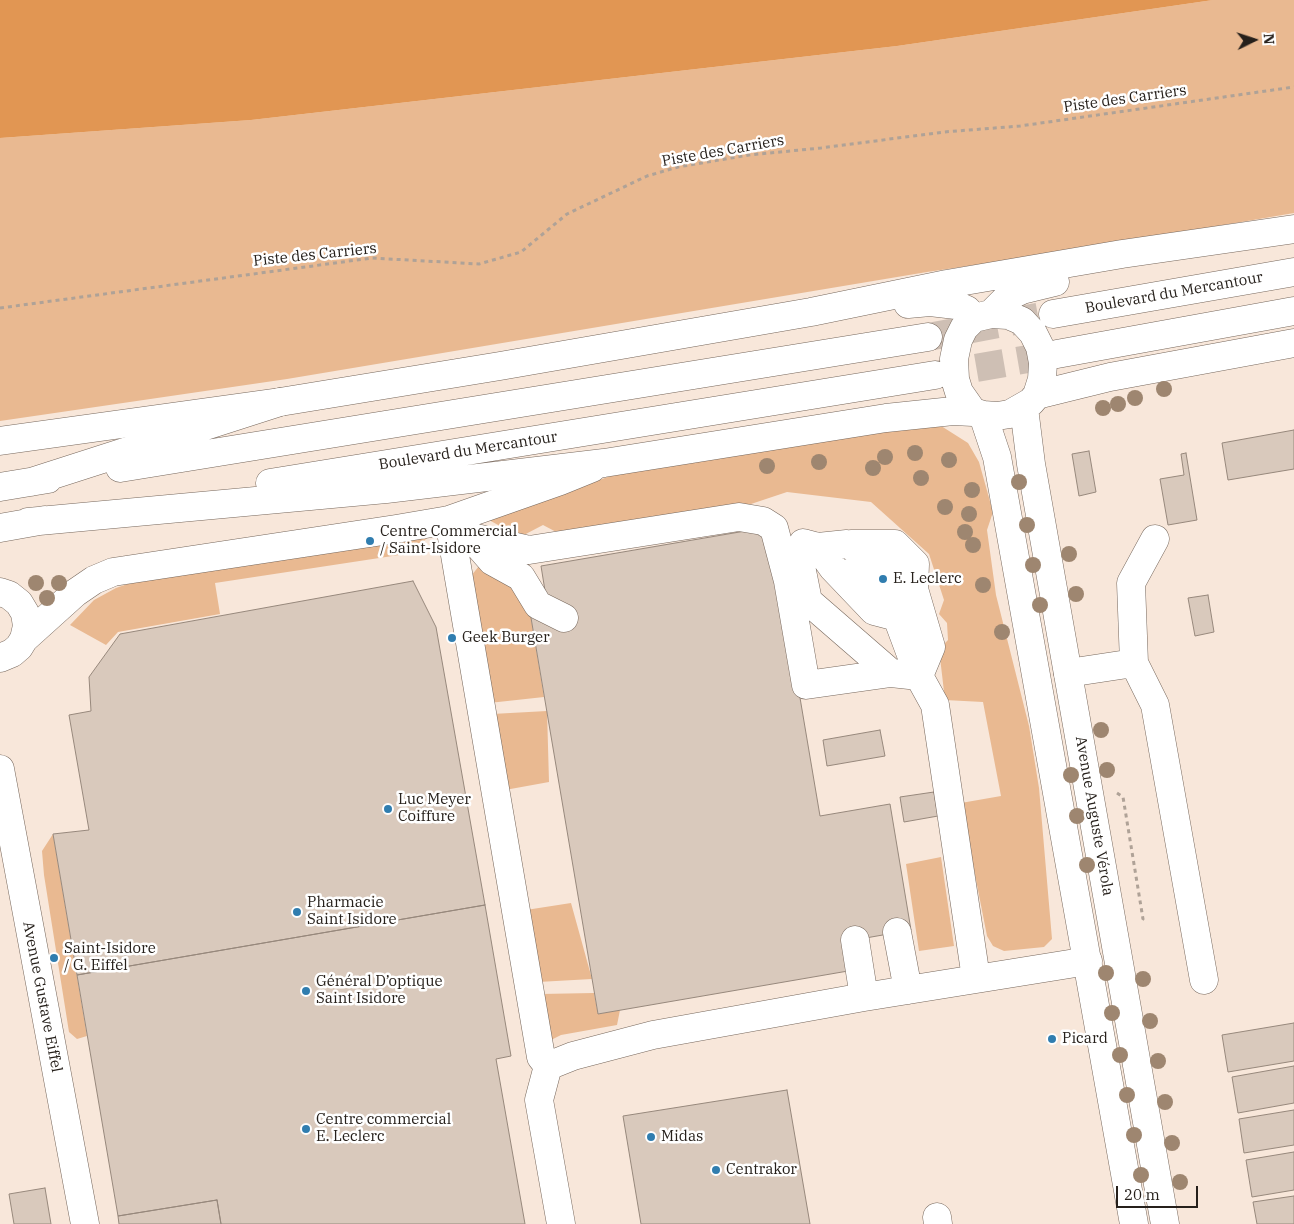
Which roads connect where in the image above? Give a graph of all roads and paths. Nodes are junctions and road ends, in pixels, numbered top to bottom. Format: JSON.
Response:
{"nodes":[{"id":1,"x":1294,"y":86,"type":"edge"},
{"id":2,"x":1294,"y":229,"type":"edge"},
{"id":3,"x":1294,"y":237,"type":"edge"},
{"id":4,"x":1294,"y":272,"type":"edge"},
{"id":5,"x":0,"y":308,"type":"edge"},
{"id":6,"x":1294,"y":311,"type":"edge"},
{"id":7,"x":811,"y":312,"type":"junction"},
{"id":8,"x":1053,"y":314,"type":"tunnel mouth"},
{"id":9,"x":983,"y":316,"type":"junction"},
{"id":10,"x":928,"y":336,"type":"tunnel mouth"},
{"id":11,"x":1294,"y":343,"type":"edge"},
{"id":12,"x":1057,"y":354,"type":"tunnel mouth"},
{"id":13,"x":935,"y":375,"type":"tunnel mouth"},
{"id":14,"x":1030,"y":401,"type":"junction"},
{"id":15,"x":280,"y":402,"type":"junction"},
{"id":16,"x":978,"y":413,"type":"junction"},
{"id":17,"x":0,"y":442,"type":"edge"},
{"id":18,"x":604,"y":463,"type":"junction"},
{"id":19,"x":31,"y":482,"type":"junction"},
{"id":20,"x":0,"y":487,"type":"edge"},
{"id":21,"x":448,"y":520,"type":"junction"},
{"id":22,"x":28,"y":522,"type":"junction"},
{"id":23,"x":0,"y":528,"type":"edge"},
{"id":24,"x":777,"y":536,"type":"junction"},
{"id":25,"x":471,"y":537,"type":"junction"},
{"id":26,"x":1155,"y":539,"type":"dead end"},
{"id":27,"x":825,"y":557,"type":"junction"},
{"id":28,"x":0,"y":592,"type":"edge"},
{"id":29,"x":564,"y":618,"type":"dead end"},
{"id":30,"x":24,"y":639,"type":"junction"},
{"id":31,"x":1,"y":662,"type":"edge"},
{"id":32,"x":1134,"y":663,"type":"junction"},
{"id":33,"x":890,"y":673,"type":"junction"},
{"id":34,"x":1068,"y":673,"type":"junction"},
{"id":35,"x":919,"y":676,"type":"junction"},
{"id":36,"x":0,"y":769,"type":"edge"},
{"id":37,"x":2,"y":810,"type":"edge"},
{"id":38,"x":897,"y":932,"type":"dead end"},
{"id":39,"x":855,"y":940,"type":"dead end"},
{"id":40,"x":1088,"y":961,"type":"junction"},
{"id":41,"x":976,"y":978,"type":"junction"},
{"id":42,"x":1204,"y":980,"type":"dead end"},
{"id":43,"x":908,"y":990,"type":"junction"},
{"id":44,"x":864,"y":997,"type":"junction"},
{"id":45,"x":548,"y":1066,"type":"junction"},
{"id":46,"x":85,"y":1224,"type":"edge"},
{"id":47,"x":561,"y":1224,"type":"edge"},
{"id":48,"x":1134,"y":1224,"type":"edge"},
{"id":49,"x":1165,"y":1224,"type":"edge"}],
"edges":[{"from":1,"to":5,"type":"path","name":"Piste des Carriers"},
{"from":2,"to":7,"type":"main road"},
{"from":3,"to":9,"type":"main road"},
{"from":4,"to":8,"type":"main road","name":"Boulevard du Mercantour"},
{"from":6,"to":12,"type":"main road"},
{"from":7,"to":9,"type":"main road"},
{"from":7,"to":15,"type":"main road"},
{"from":9,"to":14,"type":"main road"},
{"from":9,"to":16,"type":"main road"},
{"from":10,"to":19,"type":"main road"},
{"from":11,"to":14,"type":"main road"},
{"from":13,"to":22,"type":"main road","name":"Boulevard du Mercantour"},
{"from":14,"to":16,"type":"main road"},
{"from":14,"to":34,"type":"main road","name":"Avenue Auguste Vérola"},
{"from":15,"to":17,"type":"main road"},
{"from":15,"to":19,"type":"main road"},
{"from":16,"to":18,"type":"main road"},
{"from":16,"to":40,"type":"main road","name":"Avenue Auguste Vérola"},
{"from":18,"to":21,"type":"main road"},
{"from":18,"to":22,"type":"main road"},
{"from":19,"to":20,"type":"main road"},
{"from":21,"to":25,"type":"main road"},
{"from":21,"to":30,"type":"main road"},
{"from":21,"to":45,"type":"main road"},
{"from":22,"to":23,"type":"main road","name":"Boulevard du Mercantour"},
{"from":24,"to":25,"type":"main road"},
{"from":24,"to":27,"type":"main road"},
{"from":24,"to":33,"type":"main road"},
{"from":25,"to":29,"type":"main road"},
{"from":26,"to":32,"type":"main road"},
{"from":27,"to":33,"type":"main road"},
{"from":27,"to":35,"type":"main road"},
{"from":27,"to":35,"type":"main road"},
{"from":28,"to":30,"type":"main road"},
{"from":30,"to":31,"type":"main road"},
{"from":32,"to":34,"type":"main road"},
{"from":32,"to":42,"type":"main road"},
{"from":33,"to":35,"type":"main road"},
{"from":34,"to":49,"type":"main road","name":"Avenue Auguste Vérola"},
{"from":35,"to":41,"type":"main road"},
{"from":36,"to":37,"type":"main road","name":"Avenue Gustave Eiffel"},
{"from":37,"to":46,"type":"main road","name":"Avenue Gustave Eiffel"},
{"from":38,"to":43,"type":"main road"},
{"from":39,"to":44,"type":"main road"},
{"from":40,"to":41,"type":"main road"},
{"from":40,"to":48,"type":"main road","name":"Avenue Auguste Vérola"},
{"from":41,"to":43,"type":"main road"},
{"from":43,"to":44,"type":"main road"},
{"from":44,"to":45,"type":"main road"},
{"from":45,"to":47,"type":"main road"}]}
